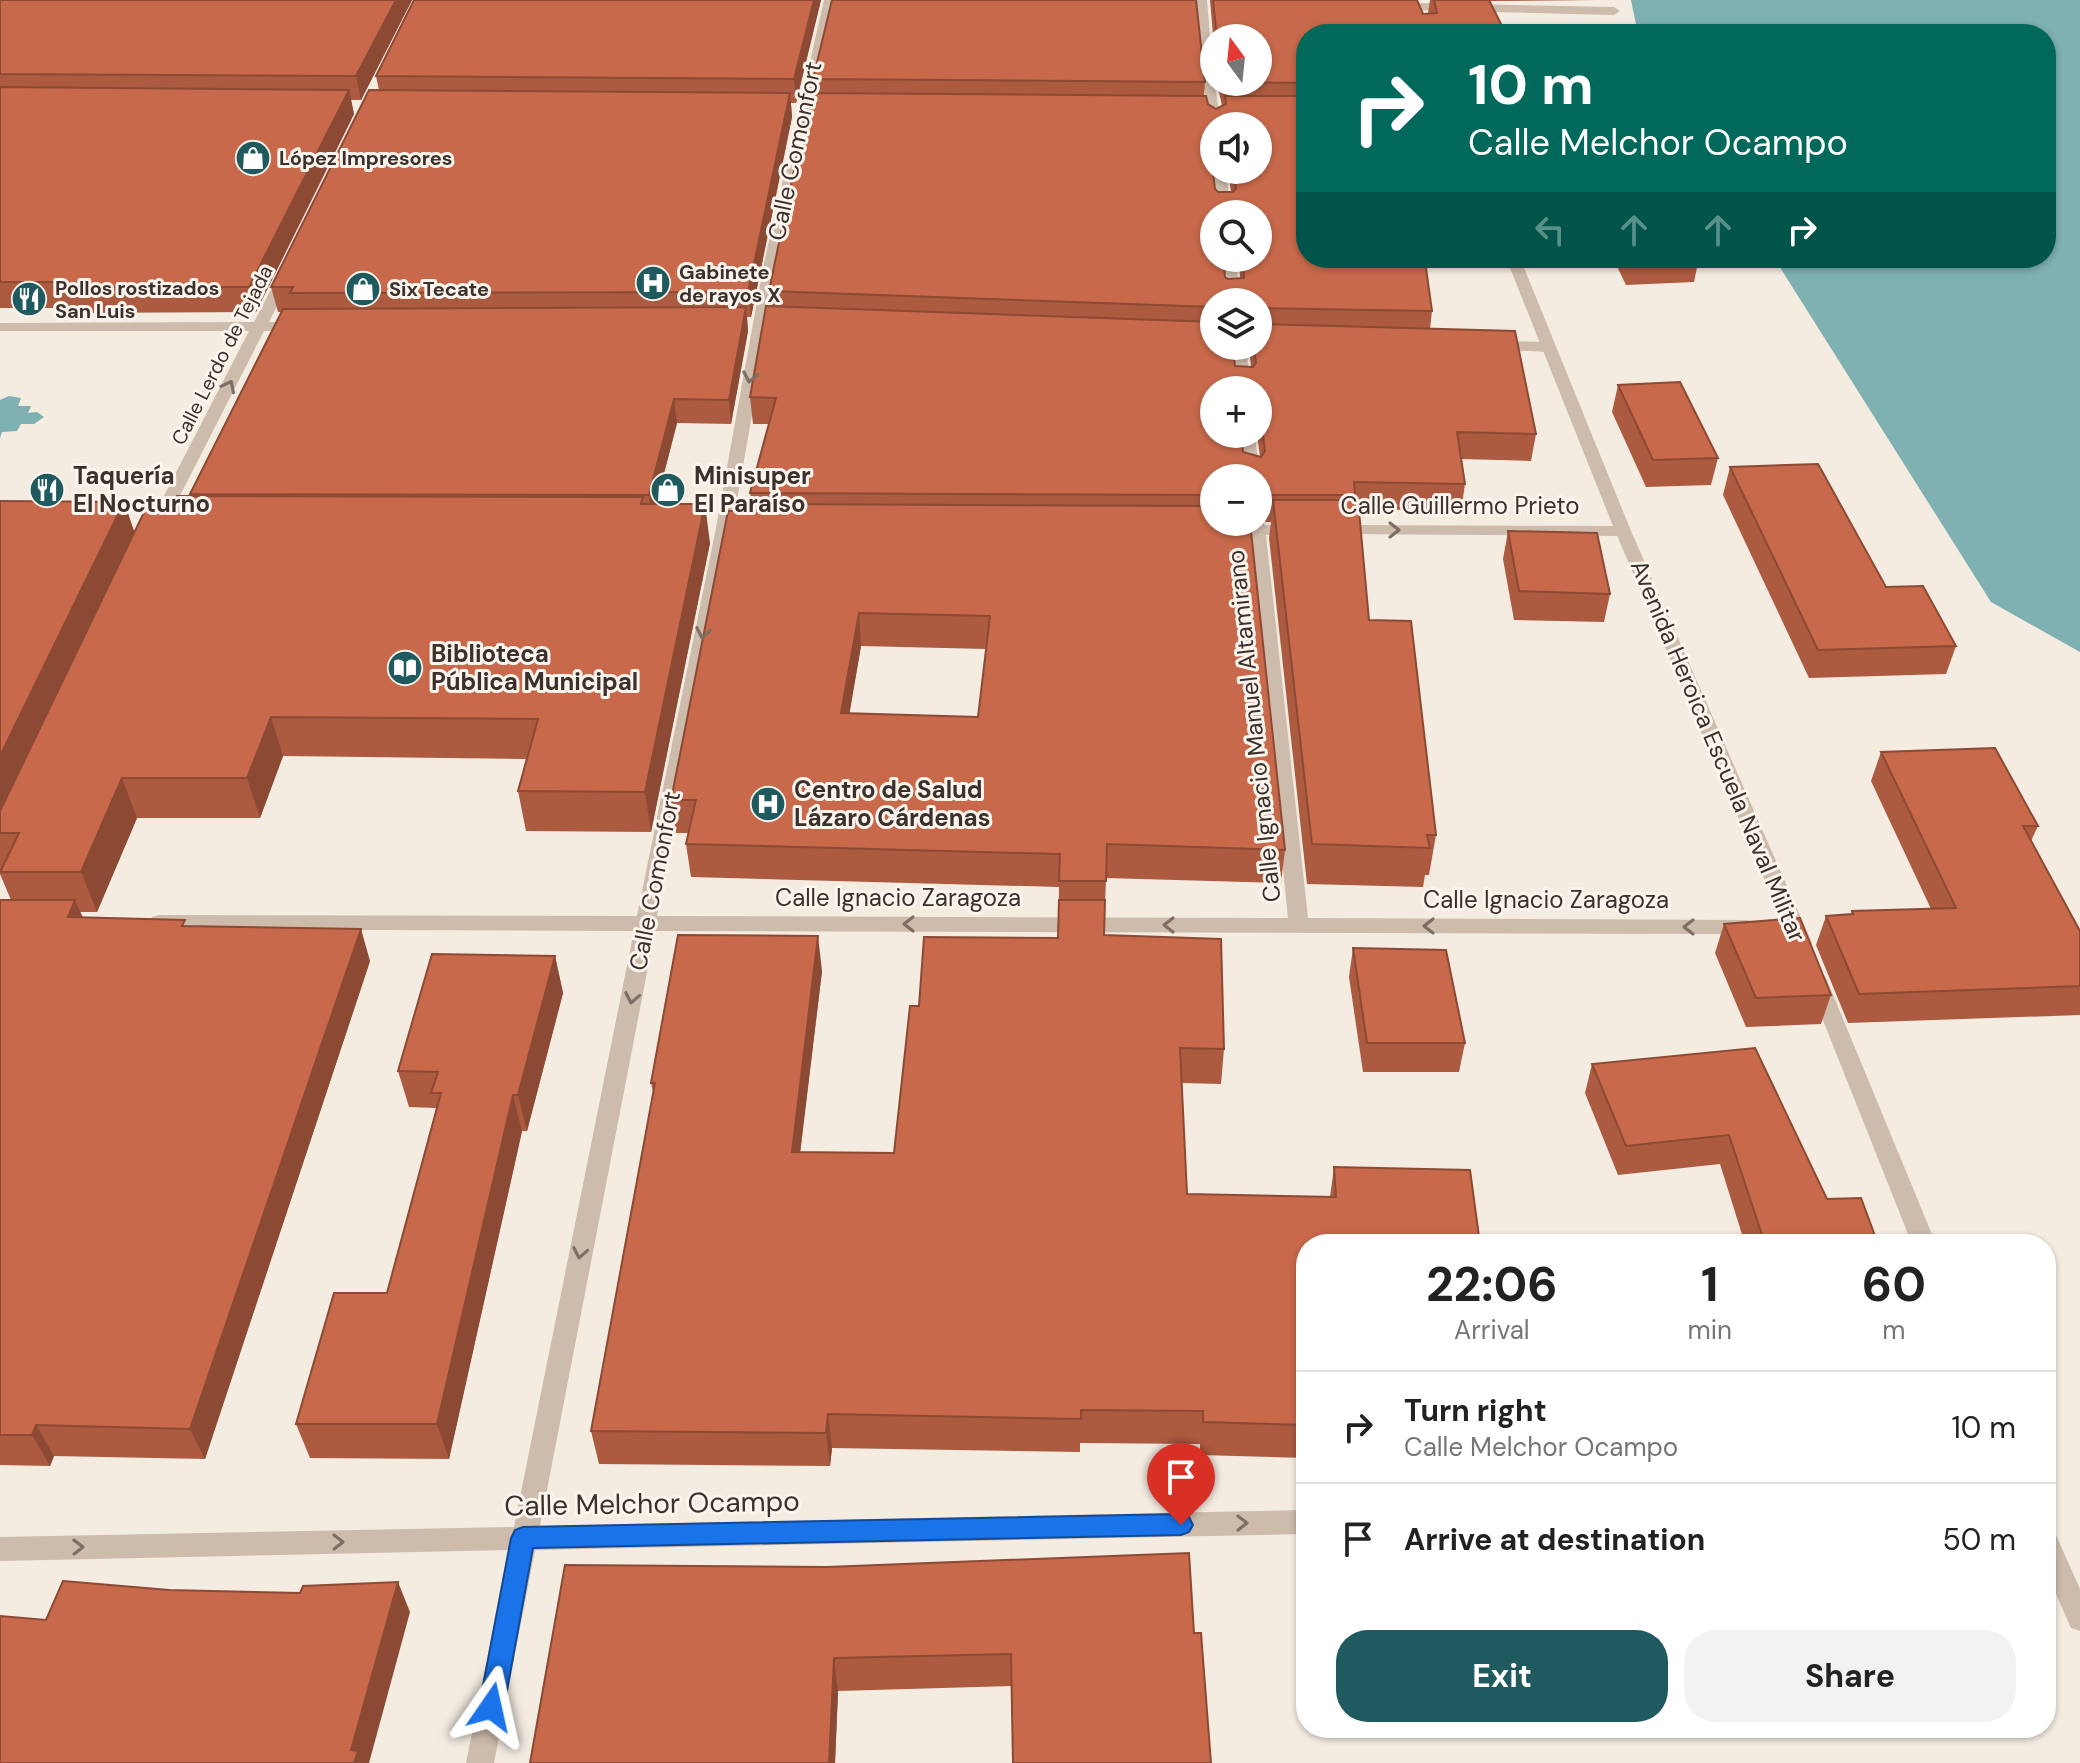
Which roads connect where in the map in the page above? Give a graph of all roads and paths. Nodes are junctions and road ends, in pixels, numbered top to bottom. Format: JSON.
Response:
{"nodes":[{"id":1,"x":830,"y":0,"type":"edge"},
{"id":2,"x":1201,"y":0,"type":"edge"},
{"id":3,"x":1415,"y":4,"type":"edge"},
{"id":4,"x":1614,"y":11,"type":"dead end"},
{"id":5,"x":1421,"y":20,"type":"edge"},
{"id":6,"x":1213,"y":112,"type":"edge"},
{"id":7,"x":1197,"y":113,"type":"edge"},
{"id":8,"x":1200,"y":114,"type":"edge"},
{"id":9,"x":294,"y":258,"type":"edge"},
{"id":10,"x":1517,"y":268,"type":"edge"},
{"id":11,"x":260,"y":326,"type":"junction"},
{"id":12,"x":322,"y":326,"type":"edge"},
{"id":13,"x":0,"y":327,"type":"edge"},
{"id":14,"x":1472,"y":346,"type":"edge"},
{"id":15,"x":1548,"y":347,"type":"junction"},
{"id":16,"x":1272,"y":526,"type":"edge"},
{"id":17,"x":154,"y":530,"type":"edge"},
{"id":18,"x":1623,"y":531,"type":"junction"},
{"id":19,"x":1258,"y":536,"type":"edge"},
{"id":20,"x":142,"y":922,"type":"edge"},
{"id":21,"x":647,"y":923,"type":"junction"},
{"id":22,"x":1299,"y":926,"type":"junction"},
{"id":23,"x":1780,"y":927,"type":"junction"},
{"id":24,"x":1919,"y":1234,"type":"edge"},
{"id":25,"x":1296,"y":1522,"type":"edge"},
{"id":26,"x":523,"y":1538,"type":"junction"},
{"id":27,"x":0,"y":1549,"type":"edge"},
{"id":28,"x":2056,"y":1564,"type":"edge"},
{"id":29,"x":2080,"y":1619,"type":"edge"},
{"id":30,"x":480,"y":1763,"type":"edge"}],
"edges":[{"from":1,"to":21,"type":"street","name":"Calle Comonfort","one_way":true},
{"from":2,"to":6,"type":"street"},
{"from":3,"to":4,"type":"street"},
{"from":3,"to":5,"type":"street"},
{"from":7,"to":8,"type":"street"},
{"from":9,"to":11,"type":"street","name":"Calle Lerdo de Tejada"},
{"from":10,"to":15,"type":"street","name":"Avenida Heroica Escuela Naval Militar"},
{"from":11,"to":12,"type":"street"},
{"from":11,"to":13,"type":"street"},
{"from":17,"to":11,"type":"street","name":"Calle Lerdo de Tejada","one_way":true},
{"from":14,"to":15,"type":"street"},
{"from":15,"to":18,"type":"street","name":"Avenida Heroica Escuela Naval Militar"},
{"from":16,"to":18,"type":"street","name":"Calle Guillermo Prieto","one_way":true},
{"from":18,"to":23,"type":"street","name":"Avenida Heroica Escuela Naval Militar"},
{"from":19,"to":22,"type":"street","name":"Calle Ignacio Manuel Altamirano"},
{"from":20,"to":21,"type":"street","name":"Calle Ignacio Zaragoza"},
{"from":22,"to":21,"type":"street","name":"Calle Ignacio Zaragoza","one_way":true},
{"from":21,"to":26,"type":"street","name":"Calle Comonfort","one_way":true},
{"from":23,"to":22,"type":"street","name":"Calle Ignacio Zaragoza","one_way":true},
{"from":23,"to":24,"type":"street","name":"Avenida Heroica Escuela Naval Militar"},
{"from":26,"to":25,"type":"street","name":"Calle Melchor Ocampo","one_way":true},
{"from":27,"to":26,"type":"street","name":"Calle Melchor Ocampo","one_way":true},
{"from":26,"to":30,"type":"street","name":"Calle Comonfort"},
{"from":28,"to":29,"type":"street"}]}
